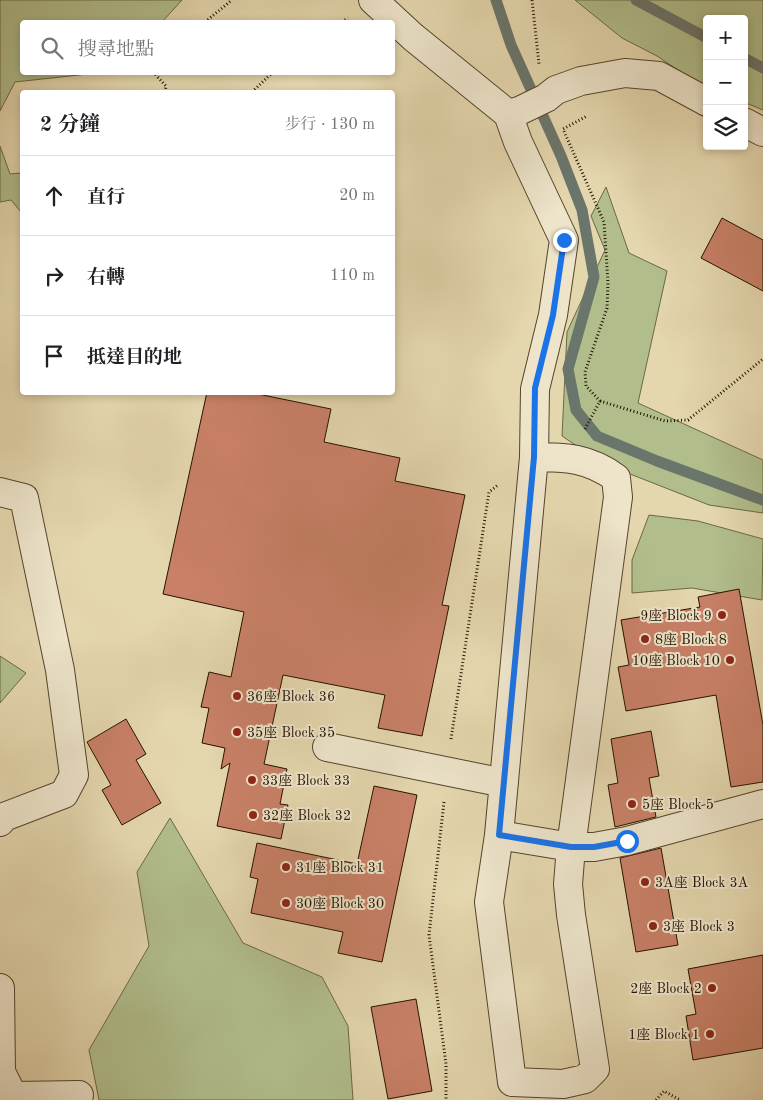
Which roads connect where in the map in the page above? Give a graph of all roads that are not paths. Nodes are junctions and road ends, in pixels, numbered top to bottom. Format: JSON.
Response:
{"nodes":[{"id":1,"x":373,"y":0,"type":"edge"},
{"id":2,"x":395,"y":20,"type":"edge"},
{"id":3,"x":395,"y":20,"type":"edge"},
{"id":4,"x":703,"y":100,"type":"edge"},
{"id":5,"x":514,"y":112,"type":"junction"},
{"id":6,"x":748,"y":124,"type":"edge"},
{"id":7,"x":763,"y":132,"type":"edge"},
{"id":8,"x":534,"y":457,"type":"junction"},
{"id":9,"x":0,"y":492,"type":"edge"},
{"id":10,"x":326,"y":747,"type":"dead end"},
{"id":11,"x":504,"y":783,"type":"junction"},
{"id":12,"x":763,"y":804,"type":"edge"},
{"id":13,"x":0,"y":822,"type":"edge"},
{"id":14,"x":499,"y":835,"type":"junction"},
{"id":15,"x":571,"y":847,"type":"junction"},
{"id":16,"x":0,"y":988,"type":"edge"},
{"id":17,"x":1,"y":1072,"type":"edge"},
{"id":18,"x":79,"y":1095,"type":"dead end"},
{"id":19,"x":15,"y":1098,"type":"edge"}],
"edges":[{"from":1,"to":3,"type":"street"},
{"from":2,"to":5,"type":"street"},
{"from":4,"to":5,"type":"street"},
{"from":5,"to":8,"type":"street"},
{"from":6,"to":7,"type":"street"},
{"from":8,"to":11,"type":"street"},
{"from":8,"to":15,"type":"street"},
{"from":9,"to":13,"type":"street"},
{"from":10,"to":11,"type":"street"},
{"from":11,"to":14,"type":"street"},
{"from":12,"to":15,"type":"street"},
{"from":14,"to":15,"type":"street"},
{"from":14,"to":15,"type":"street"},
{"from":16,"to":17,"type":"street"},
{"from":17,"to":19,"type":"street"},
{"from":18,"to":19,"type":"street"}]}
